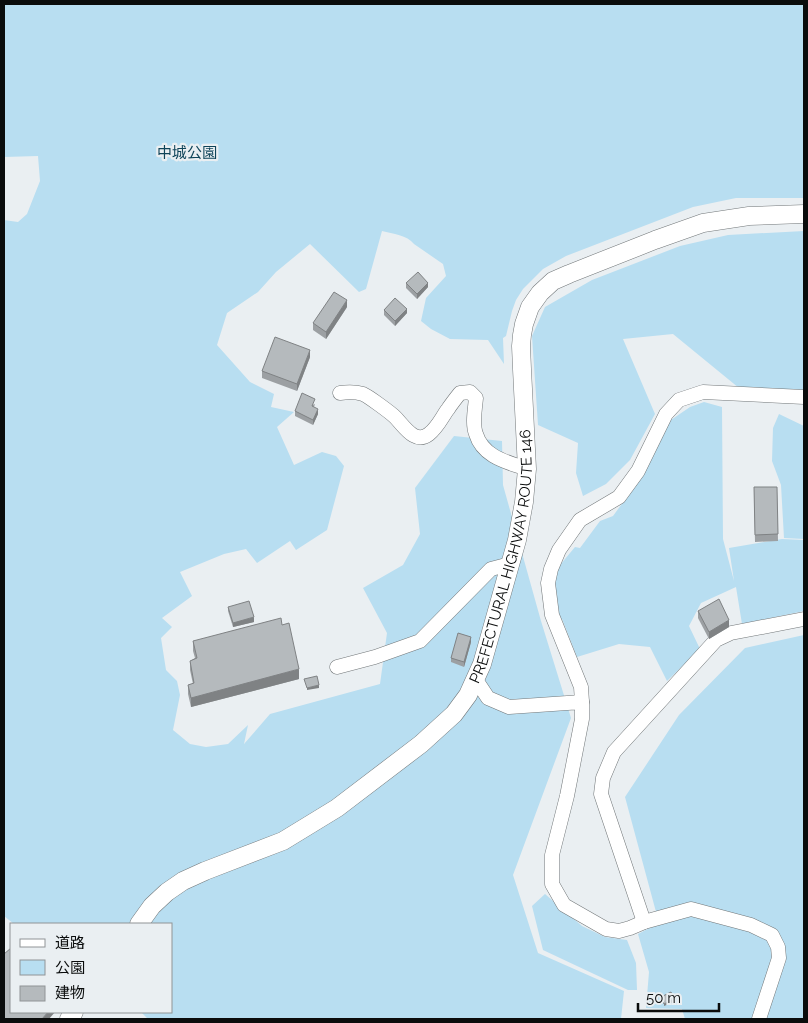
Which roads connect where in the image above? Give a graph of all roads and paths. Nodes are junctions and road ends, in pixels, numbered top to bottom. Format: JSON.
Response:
{"nodes":[{"id":1,"x":804,"y":214,"type":"edge"},
{"id":2,"x":340,"y":393,"type":"dead end"},
{"id":3,"x":804,"y":397,"type":"edge"},
{"id":4,"x":527,"y":469,"type":"junction"},
{"id":5,"x":510,"y":564,"type":"junction"},
{"id":6,"x":804,"y":619,"type":"edge"},
{"id":7,"x":337,"y":667,"type":"dead end"},
{"id":8,"x":476,"y":680,"type":"junction"},
{"id":9,"x":582,"y":702,"type":"junction"},
{"id":10,"x":644,"y":922,"type":"junction"},
{"id":11,"x":140,"y":923,"type":"edge"},
{"id":12,"x":759,"y":1019,"type":"edge"}],
"edges":[{"from":1,"to":4,"type":"main road","name":"PREFECTURAL HIGHWAY ROUTE 146"},
{"from":2,"to":4,"type":"street"},
{"from":3,"to":9,"type":"street"},
{"from":4,"to":5,"type":"main road","name":"PREFECTURAL HIGHWAY ROUTE 146"},
{"from":5,"to":7,"type":"street"},
{"from":5,"to":8,"type":"main road","name":"PREFECTURAL HIGHWAY ROUTE 146"},
{"from":6,"to":10,"type":"street"},
{"from":8,"to":9,"type":"street"},
{"from":8,"to":11,"type":"main road","name":"PREFECTURAL HIGHWAY ROUTE 146"},
{"from":9,"to":10,"type":"street"},
{"from":10,"to":12,"type":"street"}]}
